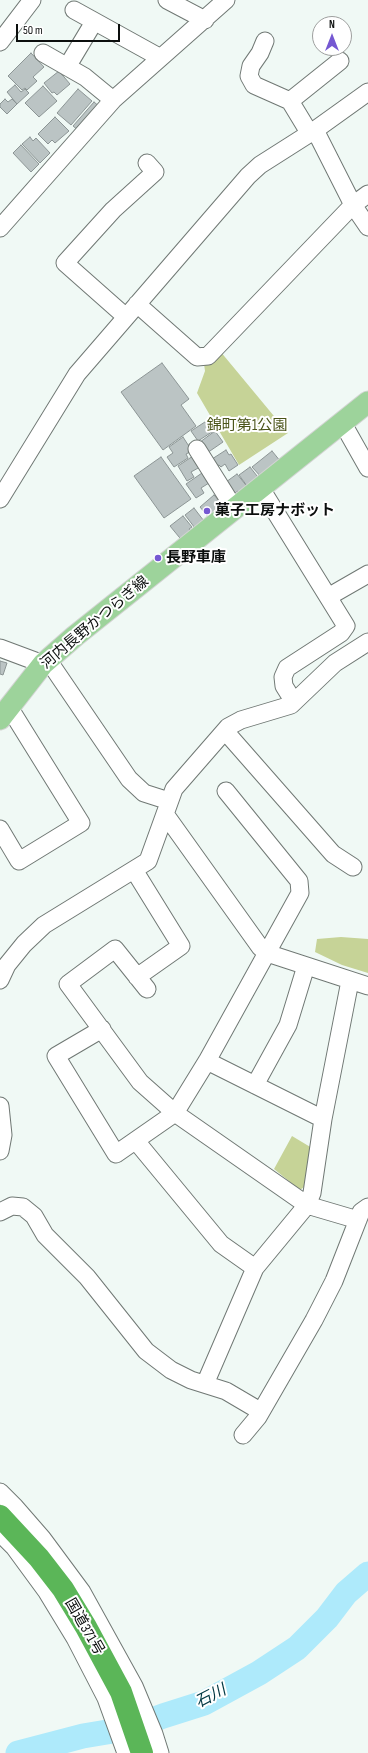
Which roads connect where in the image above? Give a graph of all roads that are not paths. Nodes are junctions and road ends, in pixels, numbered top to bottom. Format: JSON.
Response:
{"nodes":[{"id":1,"x":32,"y":0,"type":"edge"},
{"id":2,"x":167,"y":0,"type":"edge"},
{"id":3,"x":226,"y":0,"type":"edge"},
{"id":4,"x":74,"y":10,"type":"dead end"},
{"id":5,"x":204,"y":20,"type":"junction"},
{"id":6,"x":94,"y":22,"type":"junction"},
{"id":7,"x":265,"y":41,"type":"dead end"},
{"id":8,"x":0,"y":42,"type":"edge"},
{"id":9,"x":42,"y":53,"type":"dead end"},
{"id":10,"x":159,"y":57,"type":"junction"},
{"id":11,"x":340,"y":61,"type":"dead end"},
{"id":12,"x":67,"y":67,"type":"junction"},
{"id":13,"x":368,"y":92,"type":"edge"},
{"id":14,"x":113,"y":100,"type":"junction"},
{"id":15,"x":290,"y":101,"type":"junction"},
{"id":16,"x":312,"y":132,"type":"junction"},
{"id":17,"x":147,"y":163,"type":"dead end"},
{"id":18,"x":368,"y":194,"type":"edge"},
{"id":19,"x":353,"y":205,"type":"junction"},
{"id":20,"x":368,"y":227,"type":"edge"},
{"id":21,"x":0,"y":228,"type":"edge"},
{"id":22,"x":131,"y":311,"type":"junction"},
{"id":23,"x":368,"y":402,"type":"edge"},
{"id":24,"x":342,"y":422,"type":"junction"},
{"id":25,"x":197,"y":449,"type":"dead end"},
{"id":26,"x":368,"y":468,"type":"edge"},
{"id":27,"x":260,"y":487,"type":"junction"},
{"id":28,"x":0,"y":499,"type":"edge"},
{"id":29,"x":234,"y":508,"type":"junction"},
{"id":30,"x":368,"y":574,"type":"edge"},
{"id":31,"x":328,"y":597,"type":"junction"},
{"id":32,"x":368,"y":642,"type":"edge"},
{"id":33,"x":0,"y":648,"type":"edge"},
{"id":34,"x":45,"y":662,"type":"junction"},
{"id":35,"x":294,"y":702,"type":"junction"},
{"id":36,"x":5,"y":713,"type":"edge"},
{"id":37,"x":225,"y":731,"type":"junction"},
{"id":38,"x":226,"y":791,"type":"dead end"},
{"id":39,"x":167,"y":808,"type":"junction"},
{"id":40,"x":0,"y":830,"type":"edge"},
{"id":41,"x":353,"y":867,"type":"dead end"},
{"id":42,"x":134,"y":870,"type":"junction"},
{"id":43,"x":267,"y":953,"type":"junction"},
{"id":44,"x":306,"y":966,"type":"junction"},
{"id":45,"x":0,"y":980,"type":"edge"},
{"id":46,"x":350,"y":981,"type":"junction"},
{"id":47,"x":368,"y":986,"type":"edge"},
{"id":48,"x":102,"y":1029,"type":"junction"},
{"id":49,"x":207,"y":1061,"type":"junction"},
{"id":50,"x":255,"y":1085,"type":"junction"},
{"id":51,"x":0,"y":1106,"type":"edge"},
{"id":52,"x":175,"y":1113,"type":"junction"},
{"id":53,"x":323,"y":1119,"type":"junction"},
{"id":54,"x":136,"y":1141,"type":"junction"},
{"id":55,"x":0,"y":1151,"type":"edge"},
{"id":56,"x":307,"y":1205,"type":"junction"},
{"id":57,"x":368,"y":1207,"type":"edge"},
{"id":58,"x":0,"y":1212,"type":"edge"},
{"id":59,"x":358,"y":1220,"type":"junction"},
{"id":60,"x":255,"y":1268,"type":"junction"},
{"id":61,"x":206,"y":1384,"type":"junction"},
{"id":62,"x":260,"y":1412,"type":"junction"},
{"id":63,"x":243,"y":1436,"type":"dead end"},
{"id":64,"x":0,"y":1492,"type":"edge"},
{"id":65,"x":0,"y":1516,"type":"edge"},
{"id":66,"x":0,"y":1533,"type":"edge"},
{"id":67,"x":126,"y":1753,"type":"edge"},
{"id":68,"x":142,"y":1753,"type":"edge"},
{"id":69,"x":160,"y":1753,"type":"edge"}],
"edges":[{"from":1,"to":8,"type":"street"},
{"from":2,"to":5,"type":"street"},
{"from":3,"to":5,"type":"street"},
{"from":4,"to":6,"type":"street"},
{"from":5,"to":10,"type":"street"},
{"from":6,"to":10,"type":"street"},
{"from":6,"to":12,"type":"street"},
{"from":7,"to":15,"type":"street"},
{"from":9,"to":12,"type":"street"},
{"from":10,"to":14,"type":"street"},
{"from":11,"to":15,"type":"street"},
{"from":12,"to":14,"type":"street"},
{"from":13,"to":16,"type":"street"},
{"from":14,"to":21,"type":"street"},
{"from":15,"to":16,"type":"street"},
{"from":16,"to":19,"type":"street"},
{"from":16,"to":22,"type":"street"},
{"from":17,"to":22,"type":"street"},
{"from":18,"to":19,"type":"street"},
{"from":19,"to":20,"type":"street"},
{"from":19,"to":22,"type":"street"},
{"from":22,"to":28,"type":"street"},
{"from":23,"to":24,"type":"main road","name":"河内長野かつらぎ線"},
{"from":24,"to":26,"type":"street"},
{"from":24,"to":27,"type":"main road","name":"河内長野かつらぎ線"},
{"from":25,"to":29,"type":"street"},
{"from":27,"to":29,"type":"main road","name":"河内長野かつらぎ線"},
{"from":27,"to":31,"type":"street"},
{"from":29,"to":34,"type":"main road","name":"河内長野かつらぎ線"},
{"from":30,"to":31,"type":"street"},
{"from":31,"to":35,"type":"street"},
{"from":32,"to":35,"type":"street"},
{"from":33,"to":34,"type":"street"},
{"from":34,"to":36,"type":"main road","name":"河内長野かつらぎ線"},
{"from":34,"to":39,"type":"street"},
{"from":35,"to":37,"type":"street"},
{"from":36,"to":40,"type":"street"},
{"from":37,"to":39,"type":"street"},
{"from":37,"to":41,"type":"street"},
{"from":38,"to":43,"type":"street"},
{"from":39,"to":42,"type":"street"},
{"from":39,"to":43,"type":"street"},
{"from":42,"to":45,"type":"street"},
{"from":42,"to":48,"type":"street"},
{"from":43,"to":44,"type":"street"},
{"from":43,"to":49,"type":"street"},
{"from":44,"to":46,"type":"street"},
{"from":44,"to":50,"type":"street"},
{"from":46,"to":47,"type":"street"},
{"from":46,"to":53,"type":"street"},
{"from":48,"to":52,"type":"street"},
{"from":48,"to":54,"type":"street"},
{"from":49,"to":50,"type":"street"},
{"from":49,"to":52,"type":"street"},
{"from":50,"to":53,"type":"street"},
{"from":51,"to":55,"type":"street"},
{"from":52,"to":54,"type":"street"},
{"from":52,"to":56,"type":"street"},
{"from":53,"to":56,"type":"street"},
{"from":54,"to":60,"type":"street"},
{"from":56,"to":59,"type":"street"},
{"from":56,"to":60,"type":"street"},
{"from":57,"to":59,"type":"street"},
{"from":58,"to":61,"type":"street"},
{"from":59,"to":62,"type":"street"},
{"from":60,"to":61,"type":"street"},
{"from":61,"to":62,"type":"street"},
{"from":62,"to":63,"type":"street"},
{"from":64,"to":69,"type":"street"},
{"from":65,"to":68,"type":"highway","name":"国道371号"},
{"from":66,"to":67,"type":"street"}]}
